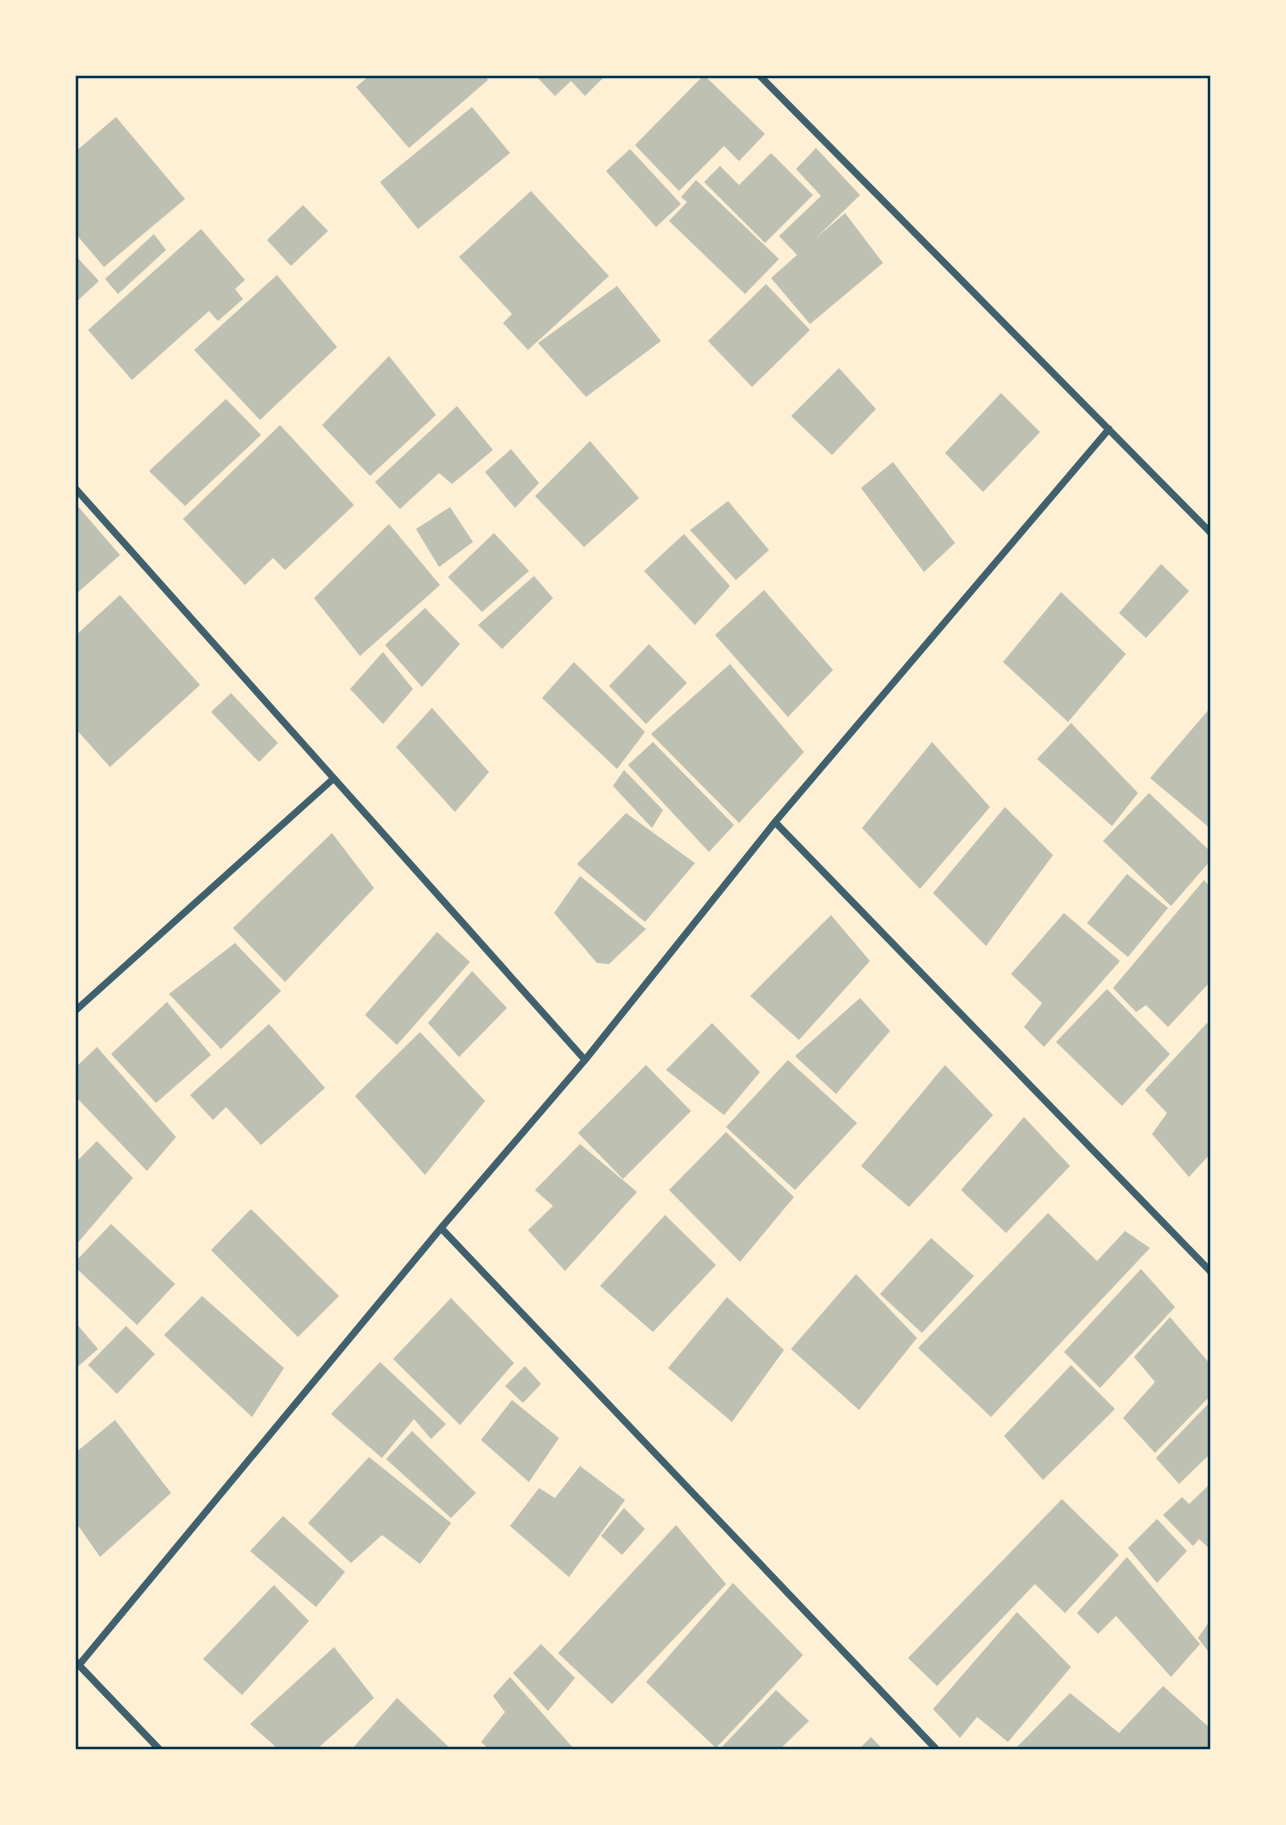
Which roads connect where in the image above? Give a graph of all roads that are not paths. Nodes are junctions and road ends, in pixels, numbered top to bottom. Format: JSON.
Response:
{"nodes":[{"id":1,"x":759,"y":75,"type":"edge"},
{"id":2,"x":1109,"y":429,"type":"junction"},
{"id":3,"x":75,"y":488,"type":"edge"},
{"id":4,"x":1211,"y":533,"type":"edge"},
{"id":5,"x":333,"y":779,"type":"junction"},
{"id":6,"x":775,"y":822,"type":"junction"},
{"id":7,"x":75,"y":1011,"type":"edge"},
{"id":8,"x":585,"y":1060,"type":"junction"},
{"id":9,"x":441,"y":1228,"type":"junction"},
{"id":10,"x":1211,"y":1272,"type":"edge"},
{"id":11,"x":77,"y":1663,"type":"edge"},
{"id":12,"x":160,"y":1750,"type":"edge"},
{"id":13,"x":937,"y":1750,"type":"edge"}],
"edges":[{"from":1,"to":2,"type":"street"},
{"from":2,"to":4,"type":"street"},
{"from":2,"to":6,"type":"street"},
{"from":3,"to":5,"type":"street"},
{"from":5,"to":7,"type":"street"},
{"from":5,"to":8,"type":"street"},
{"from":6,"to":8,"type":"street"},
{"from":6,"to":10,"type":"street"},
{"from":8,"to":9,"type":"street"},
{"from":9,"to":11,"type":"street"},
{"from":9,"to":13,"type":"street"},
{"from":11,"to":12,"type":"street"}]}
